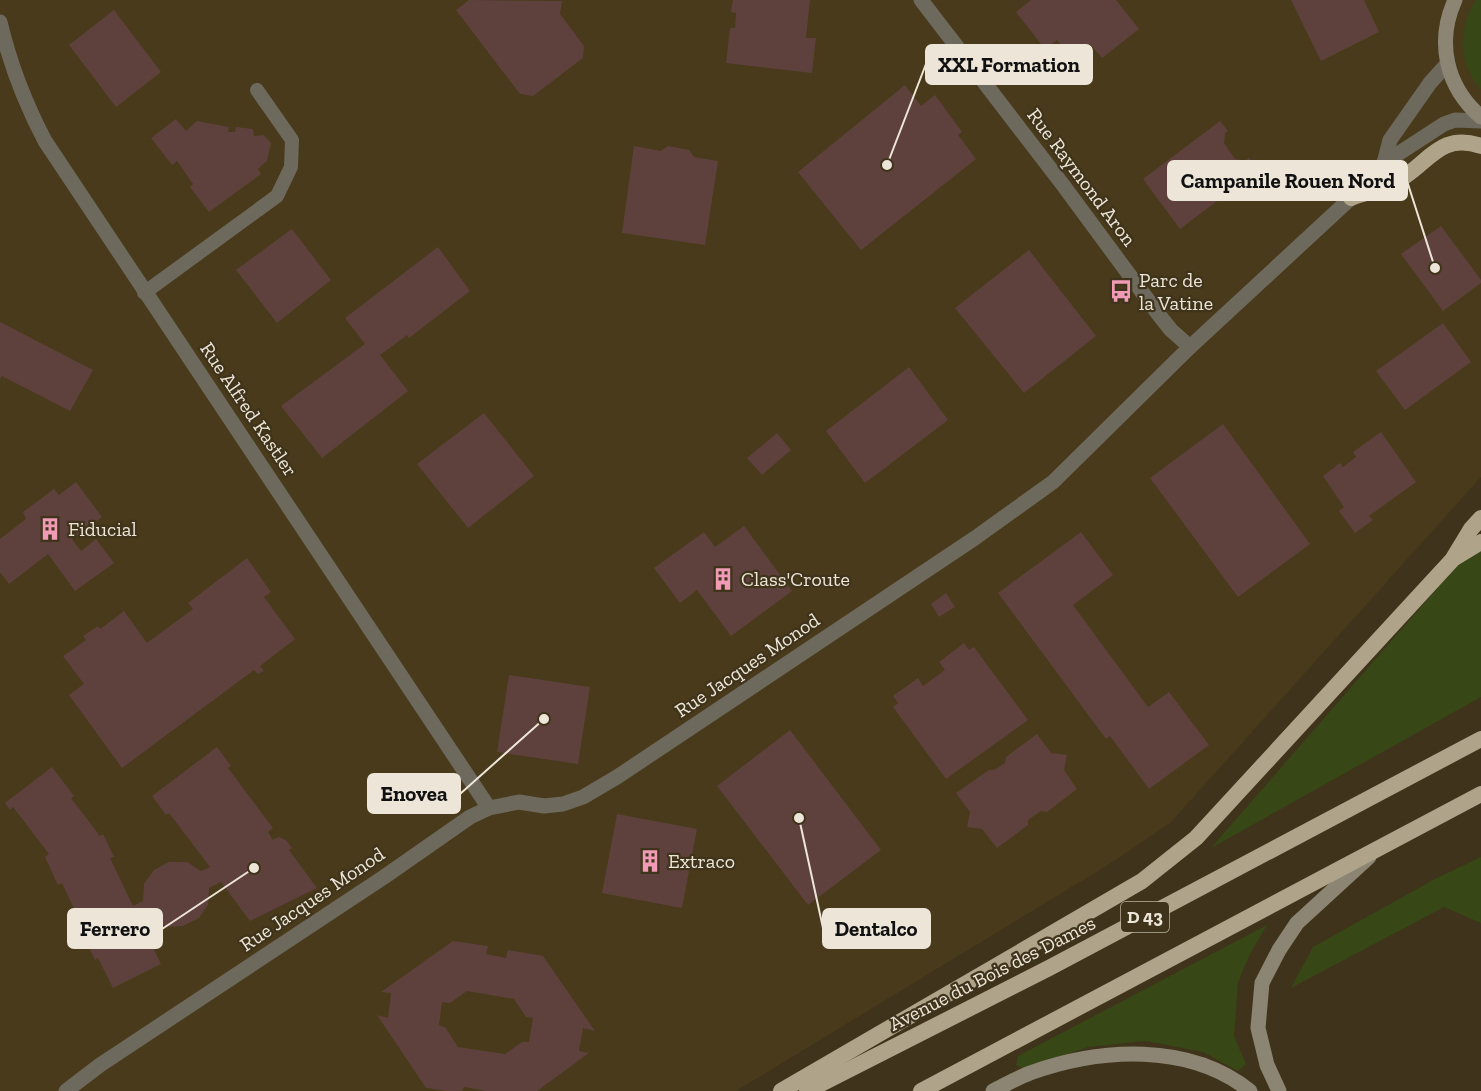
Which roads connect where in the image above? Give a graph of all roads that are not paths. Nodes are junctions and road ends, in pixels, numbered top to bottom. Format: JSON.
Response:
{"nodes":[{"id":1,"x":921,"y":0,"type":"edge"},
{"id":2,"x":1455,"y":0,"type":"edge"},
{"id":3,"x":0,"y":22,"type":"edge"},
{"id":4,"x":1447,"y":64,"type":"junction"},
{"id":5,"x":257,"y":90,"type":"dead end"},
{"id":6,"x":1481,"y":119,"type":"edge"},
{"id":7,"x":1481,"y":146,"type":"edge"},
{"id":8,"x":1384,"y":163,"type":"junction"},
{"id":9,"x":1351,"y":198,"type":"junction"},
{"id":10,"x":144,"y":293,"type":"junction"},
{"id":11,"x":1190,"y":347,"type":"junction"},
{"id":12,"x":1481,"y":518,"type":"edge"},
{"id":13,"x":1481,"y":542,"type":"edge"},
{"id":14,"x":1453,"y":559,"type":"junction"},
{"id":15,"x":1481,"y":739,"type":"edge"},
{"id":16,"x":1481,"y":794,"type":"edge"},
{"id":17,"x":489,"y":808,"type":"junction"},
{"id":18,"x":1374,"y":852,"type":"junction"},
{"id":19,"x":66,"y":1091,"type":"edge"},
{"id":20,"x":781,"y":1091,"type":"edge"},
{"id":21,"x":807,"y":1091,"type":"edge"},
{"id":22,"x":921,"y":1091,"type":"edge"},
{"id":23,"x":993,"y":1091,"type":"edge"},
{"id":24,"x":1250,"y":1091,"type":"edge"},
{"id":25,"x":1279,"y":1091,"type":"edge"}],
"edges":[{"from":1,"to":11,"type":"street","name":"Rue Raymond Aron"},
{"from":2,"to":4,"type":"main road"},
{"from":3,"to":10,"type":"street","name":"Rue Alfred Kastler"},
{"from":4,"to":6,"type":"main road"},
{"from":4,"to":8,"type":"street","name":"Rue Jacques Monod"},
{"from":5,"to":10,"type":"lane"},
{"from":6,"to":8,"type":"street","name":"Rue Jacques Monod"},
{"from":7,"to":9,"type":"highway"},
{"from":8,"to":9,"type":"street","name":"Rue Jacques Monod"},
{"from":9,"to":11,"type":"street","name":"Rue Jacques Monod"},
{"from":10,"to":17,"type":"street","name":"Rue Alfred Kastler"},
{"from":11,"to":17,"type":"street","name":"Rue Jacques Monod"},
{"from":12,"to":14,"type":"highway"},
{"from":13,"to":14,"type":"highway"},
{"from":14,"to":20,"type":"highway"},
{"from":15,"to":21,"type":"highway","name":"Avenue du Bois des Dames","number":"D 43"},
{"from":16,"to":18,"type":"highway","number":"D 43"},
{"from":17,"to":19,"type":"street","name":"Rue Jacques Monod"},
{"from":18,"to":22,"type":"highway","number":"D 43"},
{"from":18,"to":25,"type":"main road"},
{"from":23,"to":24,"type":"main road"}]}
